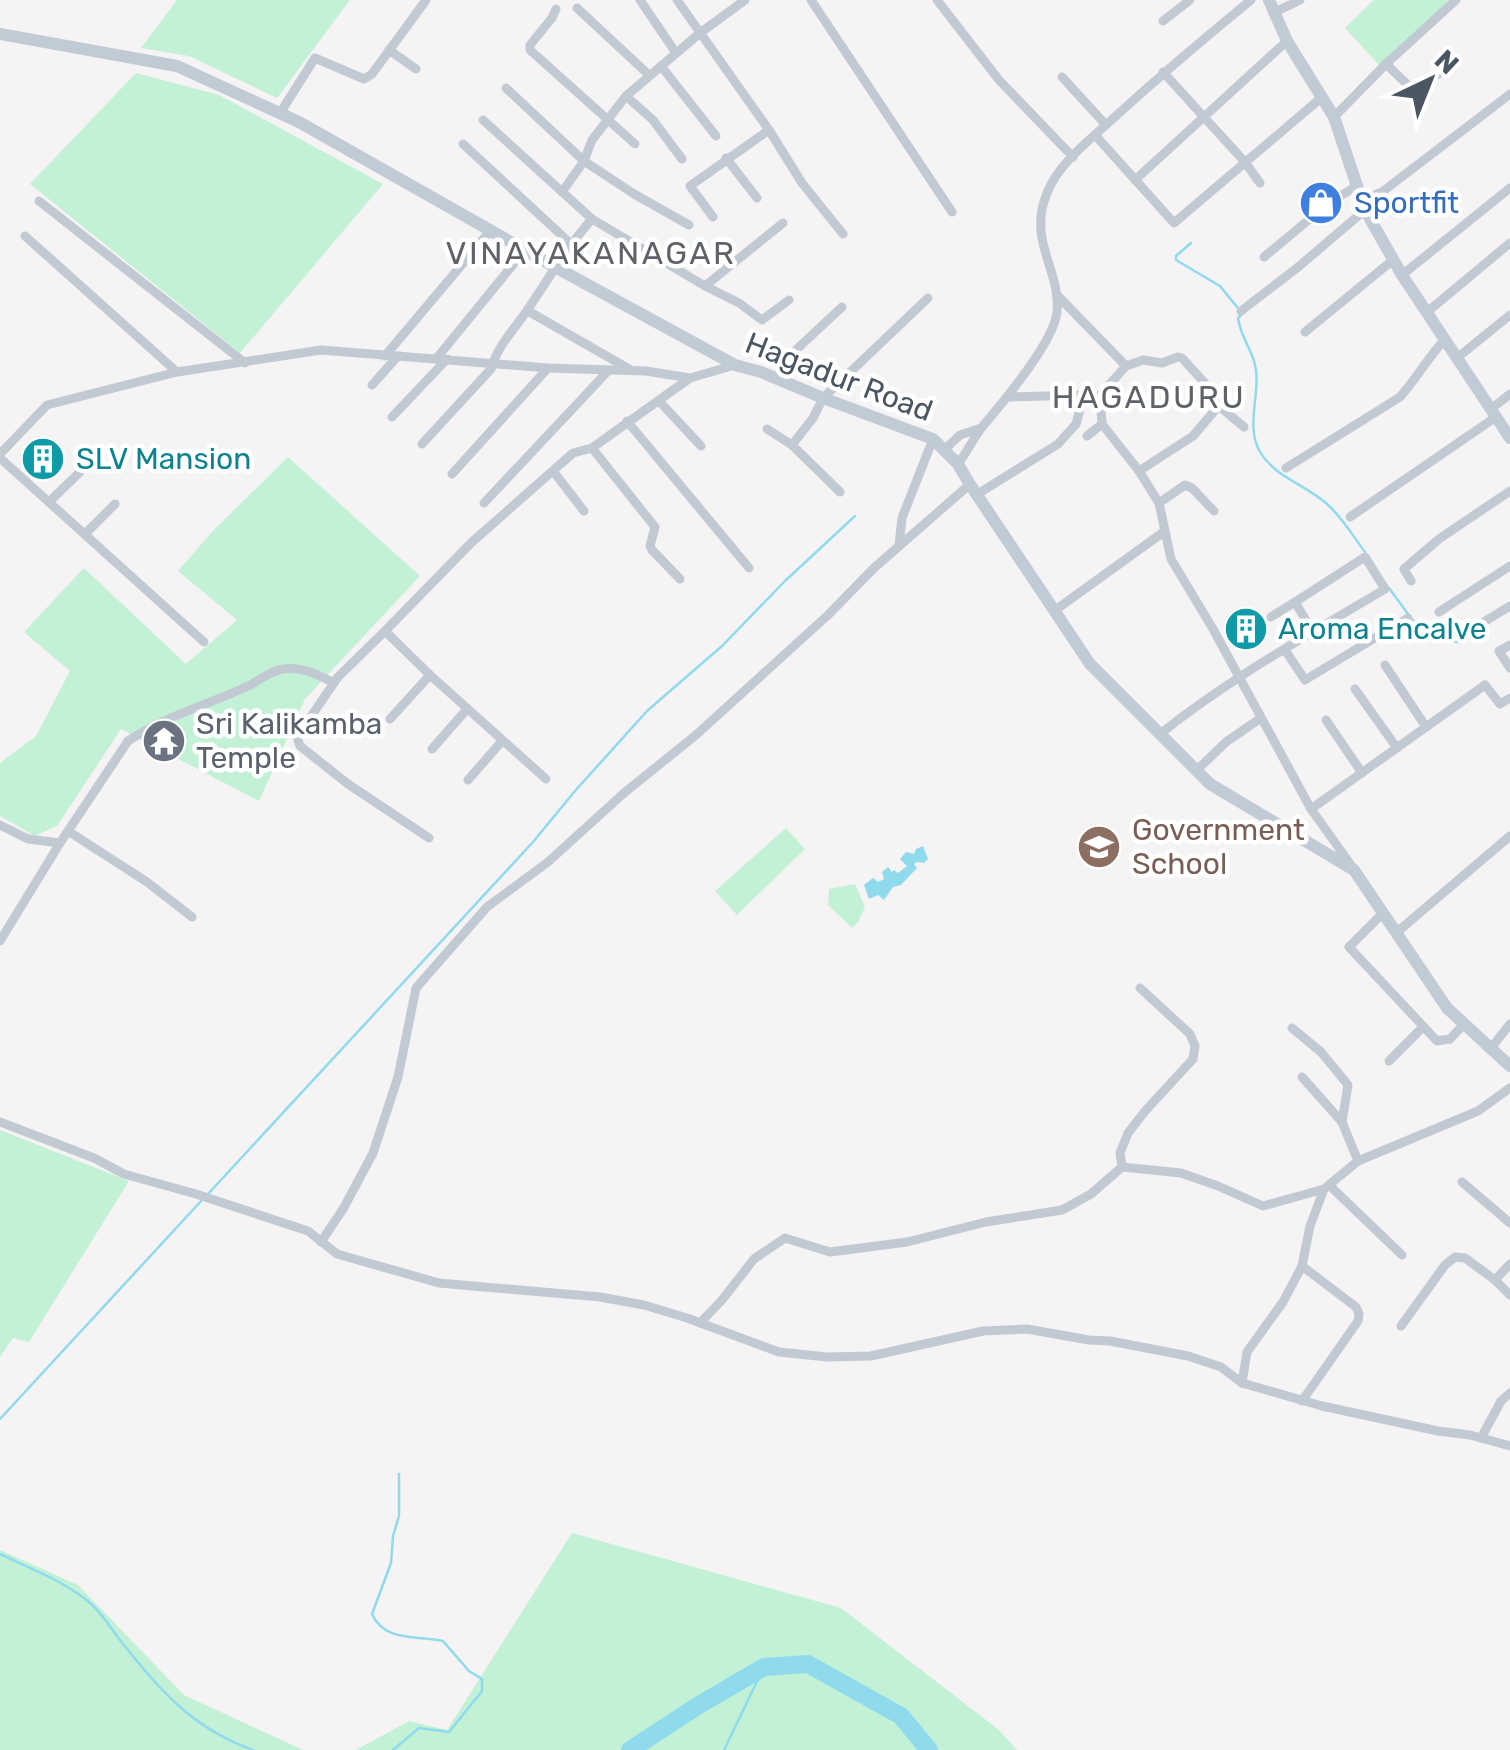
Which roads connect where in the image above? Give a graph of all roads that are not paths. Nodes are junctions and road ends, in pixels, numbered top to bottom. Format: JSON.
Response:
{"nodes":[{"id":1,"x":426,"y":0,"type":"edge"},
{"id":2,"x":640,"y":0,"type":"edge"},
{"id":3,"x":677,"y":0,"type":"edge"},
{"id":4,"x":745,"y":0,"type":"edge"},
{"id":5,"x":810,"y":0,"type":"edge"},
{"id":6,"x":936,"y":0,"type":"edge"},
{"id":7,"x":1190,"y":0,"type":"edge"},
{"id":8,"x":1251,"y":0,"type":"edge"},
{"id":9,"x":1300,"y":0,"type":"edge"},
{"id":10,"x":1452,"y":1,"type":"edge"},
{"id":11,"x":1271,"y":7,"type":"edge"},
{"id":12,"x":578,"y":8,"type":"dead end"},
{"id":13,"x":556,"y":9,"type":"dead end"},
{"id":14,"x":1163,"y":21,"type":"dead end"},
{"id":15,"x":700,"y":33,"type":"junction"},
{"id":16,"x":0,"y":34,"type":"edge"},
{"id":17,"x":1287,"y":40,"type":"junction"},
{"id":18,"x":389,"y":50,"type":"junction"},
{"id":19,"x":676,"y":52,"type":"junction"},
{"id":20,"x":1386,"y":64,"type":"junction"},
{"id":21,"x":661,"y":66,"type":"junction"},
{"id":22,"x":416,"y":69,"type":"dead end"},
{"id":23,"x":1164,"y":72,"type":"junction"},
{"id":24,"x":1440,"y":73,"type":"dead end"},
{"id":25,"x":649,"y":75,"type":"junction"},
{"id":26,"x":1062,"y":77,"type":"dead end"},
{"id":27,"x":506,"y":88,"type":"dead end"},
{"id":28,"x":1510,"y":94,"type":"edge"},
{"id":29,"x":626,"y":96,"type":"junction"},
{"id":30,"x":1321,"y":98,"type":"junction"},
{"id":31,"x":280,"y":113,"type":"junction"},
{"id":32,"x":1334,"y":117,"type":"junction"},
{"id":33,"x":1204,"y":119,"type":"junction"},
{"id":34,"x":483,"y":120,"type":"dead end"},
{"id":35,"x":606,"y":121,"type":"junction"},
{"id":36,"x":1106,"y":125,"type":"junction"},
{"id":37,"x":769,"y":130,"type":"junction"},
{"id":38,"x":1096,"y":135,"type":"junction"},
{"id":39,"x":716,"y":136,"type":"dead end"},
{"id":40,"x":463,"y":144,"type":"dead end"},
{"id":41,"x":636,"y":144,"type":"dead end"},
{"id":42,"x":1073,"y":157,"type":"junction"},
{"id":43,"x":682,"y":158,"type":"dead end"},
{"id":44,"x":726,"y":158,"type":"junction"},
{"id":45,"x":584,"y":160,"type":"junction"},
{"id":46,"x":1244,"y":161,"type":"junction"},
{"id":47,"x":1135,"y":180,"type":"junction"},
{"id":48,"x":1260,"y":183,"type":"dead end"},
{"id":49,"x":1510,"y":188,"type":"edge"},
{"id":50,"x":562,"y":192,"type":"junction"},
{"id":51,"x":757,"y":198,"type":"dead end"},
{"id":52,"x":1361,"y":198,"type":"junction"},
{"id":53,"x":40,"y":201,"type":"dead end"},
{"id":54,"x":952,"y":212,"type":"dead end"},
{"id":55,"x":713,"y":217,"type":"dead end"},
{"id":56,"x":592,"y":220,"type":"junction"},
{"id":57,"x":784,"y":222,"type":"dead end"},
{"id":58,"x":689,"y":225,"type":"dead end"},
{"id":59,"x":492,"y":230,"type":"junction"},
{"id":60,"x":844,"y":234,"type":"dead end"},
{"id":61,"x":26,"y":236,"type":"dead end"},
{"id":62,"x":1510,"y":243,"type":"edge"},
{"id":63,"x":570,"y":244,"type":"junction"},
{"id":64,"x":525,"y":250,"type":"junction"},
{"id":65,"x":1264,"y":257,"type":"dead end"},
{"id":66,"x":1393,"y":260,"type":"junction"},
{"id":67,"x":555,"y":267,"type":"junction"},
{"id":68,"x":1402,"y":276,"type":"junction"},
{"id":69,"x":705,"y":286,"type":"junction"},
{"id":70,"x":1057,"y":295,"type":"junction"},
{"id":71,"x":928,"y":298,"type":"dead end"},
{"id":72,"x":789,"y":300,"type":"dead end"},
{"id":73,"x":842,"y":307,"type":"dead end"},
{"id":74,"x":528,"y":311,"type":"junction"},
{"id":75,"x":1241,"y":311,"type":"dead end"},
{"id":76,"x":1426,"y":313,"type":"junction"},
{"id":77,"x":1510,"y":315,"type":"edge"},
{"id":78,"x":1305,"y":332,"type":"dead end"},
{"id":79,"x":1445,"y":340,"type":"junction"},
{"id":80,"x":385,"y":356,"type":"junction"},
{"id":81,"x":398,"y":356,"type":"junction"},
{"id":82,"x":1457,"y":358,"type":"junction"},
{"id":83,"x":442,"y":359,"type":"junction"},
{"id":84,"x":493,"y":362,"type":"junction"},
{"id":85,"x":245,"y":364,"type":"junction"},
{"id":86,"x":736,"y":364,"type":"junction"},
{"id":87,"x":1126,"y":366,"type":"junction"},
{"id":88,"x":548,"y":368,"type":"junction"},
{"id":89,"x":608,"y":371,"type":"junction"},
{"id":90,"x":633,"y":371,"type":"junction"},
{"id":91,"x":177,"y":372,"type":"junction"},
{"id":92,"x":690,"y":378,"type":"junction"},
{"id":93,"x":777,"y":378,"type":"junction"},
{"id":94,"x":372,"y":385,"type":"dead end"},
{"id":95,"x":1510,"y":394,"type":"edge"},
{"id":96,"x":1084,"y":395,"type":"junction"},
{"id":97,"x":1100,"y":395,"type":"junction"},
{"id":98,"x":1010,"y":397,"type":"junction"},
{"id":99,"x":823,"y":398,"type":"junction"},
{"id":100,"x":660,"y":402,"type":"junction"},
{"id":101,"x":1219,"y":406,"type":"junction"},
{"id":102,"x":1493,"y":413,"type":"junction"},
{"id":103,"x":392,"y":417,"type":"dead end"},
{"id":104,"x":628,"y":421,"type":"junction"},
{"id":105,"x":1102,"y":424,"type":"junction"},
{"id":106,"x":1244,"y":427,"type":"dead end"},
{"id":107,"x":981,"y":428,"type":"junction"},
{"id":108,"x":767,"y":429,"type":"dead end"},
{"id":109,"x":1087,"y":436,"type":"dead end"},
{"id":110,"x":1510,"y":438,"type":"edge"},
{"id":111,"x":933,"y":439,"type":"junction"},
{"id":112,"x":422,"y":444,"type":"dead end"},
{"id":113,"x":700,"y":446,"type":"dead end"},
{"id":114,"x":792,"y":446,"type":"junction"},
{"id":115,"x":592,"y":448,"type":"junction"},
{"id":116,"x":944,"y":450,"type":"junction"},
{"id":117,"x":0,"y":456,"type":"edge"},
{"id":118,"x":958,"y":464,"type":"junction"},
{"id":119,"x":1286,"y":468,"type":"dead end"},
{"id":120,"x":1139,"y":471,"type":"junction"},
{"id":121,"x":80,"y":472,"type":"dead end"},
{"id":122,"x":553,"y":472,"type":"junction"},
{"id":123,"x":452,"y":474,"type":"dead end"},
{"id":124,"x":973,"y":490,"type":"junction"},
{"id":125,"x":1510,"y":491,"type":"edge"},
{"id":126,"x":840,"y":492,"type":"dead end"},
{"id":127,"x":50,"y":501,"type":"junction"},
{"id":128,"x":484,"y":503,"type":"dead end"},
{"id":129,"x":1159,"y":503,"type":"junction"},
{"id":130,"x":114,"y":504,"type":"dead end"},
{"id":131,"x":1214,"y":511,"type":"dead end"},
{"id":132,"x":584,"y":512,"type":"dead end"},
{"id":133,"x":1350,"y":517,"type":"dead end"},
{"id":134,"x":1164,"y":531,"type":"junction"},
{"id":135,"x":85,"y":534,"type":"junction"},
{"id":136,"x":899,"y":546,"type":"junction"},
{"id":137,"x":1510,"y":566,"type":"edge"},
{"id":138,"x":748,"y":568,"type":"dead end"},
{"id":139,"x":680,"y":579,"type":"dead end"},
{"id":140,"x":1411,"y":581,"type":"dead end"},
{"id":141,"x":1295,"y":602,"type":"junction"},
{"id":142,"x":1510,"y":606,"type":"edge"},
{"id":143,"x":1054,"y":610,"type":"junction"},
{"id":144,"x":1439,"y":612,"type":"dead end"},
{"id":145,"x":1271,"y":617,"type":"dead end"},
{"id":146,"x":1408,"y":618,"type":"dead end"},
{"id":147,"x":1474,"y":628,"type":"dead end"},
{"id":148,"x":385,"y":631,"type":"junction"},
{"id":149,"x":1313,"y":632,"type":"junction"},
{"id":150,"x":204,"y":642,"type":"dead end"},
{"id":151,"x":1510,"y":645,"type":"edge"},
{"id":152,"x":1284,"y":650,"type":"junction"},
{"id":153,"x":1385,"y":664,"type":"dead end"},
{"id":154,"x":1510,"y":668,"type":"edge"},
{"id":155,"x":430,"y":674,"type":"junction"},
{"id":156,"x":1239,"y":676,"type":"junction"},
{"id":157,"x":334,"y":683,"type":"junction"},
{"id":158,"x":1355,"y":689,"type":"dead end"},
{"id":159,"x":1510,"y":698,"type":"edge"},
{"id":160,"x":467,"y":708,"type":"junction"},
{"id":161,"x":1260,"y":718,"type":"junction"},
{"id":162,"x":390,"y":719,"type":"dead end"},
{"id":163,"x":1326,"y":720,"type":"dead end"},
{"id":164,"x":1426,"y":727,"type":"junction"},
{"id":165,"x":1160,"y":734,"type":"junction"},
{"id":166,"x":502,"y":741,"type":"junction"},
{"id":167,"x":432,"y":748,"type":"dead end"},
{"id":168,"x":1397,"y":748,"type":"junction"},
{"id":169,"x":1197,"y":770,"type":"junction"},
{"id":170,"x":1362,"y":773,"type":"junction"},
{"id":171,"x":546,"y":779,"type":"dead end"},
{"id":172,"x":468,"y":780,"type":"dead end"},
{"id":173,"x":1311,"y":810,"type":"junction"},
{"id":174,"x":0,"y":825,"type":"edge"},
{"id":175,"x":68,"y":831,"type":"junction"},
{"id":176,"x":1510,"y":836,"type":"edge"},
{"id":177,"x":429,"y":838,"type":"dead end"},
{"id":178,"x":60,"y":843,"type":"junction"},
{"id":179,"x":1354,"y":870,"type":"junction"},
{"id":180,"x":1383,"y":913,"type":"junction"},
{"id":181,"x":192,"y":917,"type":"dead end"},
{"id":182,"x":1396,"y":934,"type":"junction"},
{"id":183,"x":0,"y":941,"type":"edge"},
{"id":184,"x":1140,"y":988,"type":"dead end"},
{"id":185,"x":1464,"y":1024,"type":"junction"},
{"id":186,"x":1510,"y":1024,"type":"edge"},
{"id":187,"x":1424,"y":1026,"type":"junction"},
{"id":188,"x":1292,"y":1028,"type":"dead end"},
{"id":189,"x":1491,"y":1048,"type":"junction"},
{"id":190,"x":1389,"y":1061,"type":"dead end"},
{"id":191,"x":1510,"y":1066,"type":"edge"},
{"id":192,"x":1302,"y":1077,"type":"dead end"},
{"id":193,"x":1510,"y":1088,"type":"edge"},
{"id":194,"x":0,"y":1122,"type":"edge"},
{"id":195,"x":1342,"y":1122,"type":"junction"},
{"id":196,"x":1358,"y":1161,"type":"junction"},
{"id":197,"x":1122,"y":1167,"type":"junction"},
{"id":198,"x":1462,"y":1182,"type":"dead end"},
{"id":199,"x":1326,"y":1187,"type":"junction"},
{"id":200,"x":1510,"y":1224,"type":"edge"},
{"id":201,"x":321,"y":1242,"type":"junction"},
{"id":202,"x":1402,"y":1255,"type":"dead end"},
{"id":203,"x":1510,"y":1264,"type":"edge"},
{"id":204,"x":1302,"y":1266,"type":"junction"},
{"id":205,"x":1494,"y":1280,"type":"junction"},
{"id":206,"x":1510,"y":1295,"type":"edge"},
{"id":207,"x":700,"y":1323,"type":"junction"},
{"id":208,"x":1401,"y":1326,"type":"dead end"},
{"id":209,"x":1242,"y":1382,"type":"junction"},
{"id":210,"x":1510,"y":1393,"type":"edge"},
{"id":211,"x":1302,"y":1401,"type":"junction"},
{"id":212,"x":1482,"y":1438,"type":"junction"},
{"id":213,"x":1510,"y":1446,"type":"edge"}],
"edges":[{"from":1,"to":18,"type":"street"},
{"from":2,"to":19,"type":"street"},
{"from":3,"to":15,"type":"street"},
{"from":4,"to":15,"type":"street"},
{"from":5,"to":54,"type":"street"},
{"from":6,"to":42,"type":"street"},
{"from":7,"to":14,"type":"street"},
{"from":8,"to":23,"type":"street"},
{"from":9,"to":11,"type":"street"},
{"from":10,"to":20,"type":"street"},
{"from":11,"to":17,"type":"street"},
{"from":12,"to":25,"type":"street"},
{"from":13,"to":35,"type":"street"},
{"from":15,"to":19,"type":"street"},
{"from":15,"to":37,"type":"street"},
{"from":16,"to":31,"type":"street","name":"Hagadur Road"},
{"from":17,"to":30,"type":"street"},
{"from":17,"to":33,"type":"street"},
{"from":18,"to":22,"type":"street"},
{"from":18,"to":31,"type":"street"},
{"from":19,"to":21,"type":"street"},
{"from":20,"to":24,"type":"street"},
{"from":20,"to":32,"type":"street"},
{"from":21,"to":25,"type":"street"},
{"from":21,"to":39,"type":"street"},
{"from":23,"to":33,"type":"street"},
{"from":23,"to":36,"type":"street"},
{"from":25,"to":29,"type":"street"},
{"from":26,"to":36,"type":"street"},
{"from":27,"to":45,"type":"street"},
{"from":28,"to":52,"type":"street"},
{"from":29,"to":35,"type":"street"},
{"from":29,"to":43,"type":"street"},
{"from":30,"to":32,"type":"street"},
{"from":30,"to":46,"type":"street"},
{"from":31,"to":59,"type":"street","name":"Hagadur Road"},
{"from":32,"to":52,"type":"street"},
{"from":33,"to":46,"type":"street"},
{"from":33,"to":47,"type":"street"},
{"from":34,"to":50,"type":"street"},
{"from":35,"to":41,"type":"street"},
{"from":35,"to":45,"type":"street"},
{"from":36,"to":38,"type":"street"},
{"from":37,"to":44,"type":"street"},
{"from":37,"to":60,"type":"street"},
{"from":38,"to":42,"type":"street"},
{"from":38,"to":47,"type":"street"},
{"from":40,"to":63,"type":"street"},
{"from":42,"to":70,"type":"street"},
{"from":44,"to":51,"type":"street"},
{"from":44,"to":55,"type":"street"},
{"from":45,"to":50,"type":"street"},
{"from":45,"to":58,"type":"street"},
{"from":46,"to":47,"type":"street"},
{"from":46,"to":48,"type":"street"},
{"from":49,"to":68,"type":"street"},
{"from":50,"to":56,"type":"street"},
{"from":52,"to":65,"type":"street"},
{"from":52,"to":66,"type":"street"},
{"from":52,"to":75,"type":"street"},
{"from":53,"to":85,"type":"street"},
{"from":56,"to":63,"type":"street"},
{"from":56,"to":69,"type":"street"},
{"from":57,"to":69,"type":"street"},
{"from":59,"to":64,"type":"street","name":"Hagadur Road"},
{"from":59,"to":80,"type":"street"},
{"from":61,"to":91,"type":"street"},
{"from":62,"to":76,"type":"street"},
{"from":63,"to":67,"type":"street"},
{"from":64,"to":67,"type":"street","name":"Hagadur Road"},
{"from":64,"to":83,"type":"street"},
{"from":66,"to":68,"type":"street"},
{"from":66,"to":78,"type":"street"},
{"from":67,"to":74,"type":"street"},
{"from":67,"to":86,"type":"street","name":"Hagadur Road"},
{"from":68,"to":76,"type":"street"},
{"from":69,"to":72,"type":"street"},
{"from":70,"to":87,"type":"street"},
{"from":70,"to":98,"type":"street"},
{"from":71,"to":99,"type":"street"},
{"from":73,"to":93,"type":"street"},
{"from":74,"to":84,"type":"street"},
{"from":74,"to":90,"type":"street"},
{"from":76,"to":79,"type":"street"},
{"from":77,"to":82,"type":"street"},
{"from":79,"to":82,"type":"street"},
{"from":79,"to":119,"type":"street"},
{"from":80,"to":81,"type":"street"},
{"from":80,"to":85,"type":"street"},
{"from":81,"to":83,"type":"street"},
{"from":81,"to":94,"type":"street"},
{"from":82,"to":102,"type":"street"},
{"from":83,"to":84,"type":"street"},
{"from":83,"to":103,"type":"street"},
{"from":84,"to":88,"type":"street"},
{"from":84,"to":112,"type":"street"},
{"from":85,"to":91,"type":"street"},
{"from":86,"to":92,"type":"street"},
{"from":86,"to":93,"type":"street","name":"Hagadur Road"},
{"from":87,"to":97,"type":"street"},
{"from":87,"to":101,"type":"street"},
{"from":88,"to":89,"type":"street"},
{"from":88,"to":123,"type":"street"},
{"from":89,"to":90,"type":"street"},
{"from":89,"to":128,"type":"street"},
{"from":90,"to":92,"type":"street"},
{"from":91,"to":117,"type":"street"},
{"from":92,"to":100,"type":"street"},
{"from":93,"to":99,"type":"street","name":"Hagadur Road"},
{"from":95,"to":102,"type":"street"},
{"from":96,"to":97,"type":"street"},
{"from":96,"to":98,"type":"street"},
{"from":96,"to":124,"type":"street"},
{"from":97,"to":105,"type":"street"},
{"from":98,"to":107,"type":"street"},
{"from":99,"to":111,"type":"street","name":"Hagadur Road"},
{"from":99,"to":114,"type":"street"},
{"from":100,"to":104,"type":"street"},
{"from":100,"to":113,"type":"street"},
{"from":101,"to":106,"type":"street"},
{"from":101,"to":120,"type":"street"},
{"from":102,"to":110,"type":"street"},
{"from":102,"to":133,"type":"street"},
{"from":104,"to":115,"type":"street"},
{"from":104,"to":138,"type":"street"},
{"from":105,"to":109,"type":"street"},
{"from":105,"to":120,"type":"street"},
{"from":107,"to":116,"type":"street"},
{"from":107,"to":118,"type":"street"},
{"from":108,"to":114,"type":"street"},
{"from":111,"to":116,"type":"street","name":"Hagadur Road"},
{"from":111,"to":136,"type":"street"},
{"from":114,"to":126,"type":"street"},
{"from":115,"to":122,"type":"street"},
{"from":115,"to":139,"type":"street"},
{"from":116,"to":118,"type":"street","name":"Hagadur Road"},
{"from":117,"to":127,"type":"street"},
{"from":118,"to":124,"type":"street","name":"Hagadur Road"},
{"from":120,"to":129,"type":"street"},
{"from":121,"to":127,"type":"street"},
{"from":122,"to":132,"type":"street"},
{"from":122,"to":148,"type":"street"},
{"from":124,"to":136,"type":"street"},
{"from":124,"to":143,"type":"street","name":"Hagadur Road"},
{"from":125,"to":140,"type":"street"},
{"from":127,"to":135,"type":"street"},
{"from":129,"to":131,"type":"street"},
{"from":129,"to":134,"type":"street"},
{"from":130,"to":135,"type":"street"},
{"from":134,"to":143,"type":"street"},
{"from":134,"to":156,"type":"street"},
{"from":135,"to":150,"type":"street"},
{"from":136,"to":201,"type":"street"},
{"from":137,"to":144,"type":"street"},
{"from":141,"to":145,"type":"street"},
{"from":141,"to":149,"type":"street"},
{"from":141,"to":149,"type":"street"},
{"from":142,"to":147,"type":"street"},
{"from":143,"to":165,"type":"street","name":"Hagadur Road"},
{"from":146,"to":152,"type":"street"},
{"from":148,"to":155,"type":"street"},
{"from":148,"to":157,"type":"street"},
{"from":149,"to":152,"type":"street"},
{"from":151,"to":154,"type":"street"},
{"from":152,"to":156,"type":"street"},
{"from":153,"to":164,"type":"street"},
{"from":155,"to":160,"type":"street"},
{"from":155,"to":162,"type":"street"},
{"from":156,"to":161,"type":"street"},
{"from":156,"to":165,"type":"street"},
{"from":157,"to":175,"type":"street"},
{"from":157,"to":177,"type":"street"},
{"from":158,"to":168,"type":"street"},
{"from":159,"to":164,"type":"street"},
{"from":160,"to":166,"type":"street"},
{"from":160,"to":167,"type":"street"},
{"from":161,"to":169,"type":"street"},
{"from":161,"to":173,"type":"street"},
{"from":163,"to":170,"type":"street"},
{"from":164,"to":168,"type":"street"},
{"from":165,"to":169,"type":"street","name":"Hagadur Road"},
{"from":166,"to":171,"type":"street"},
{"from":166,"to":172,"type":"street"},
{"from":168,"to":170,"type":"street"},
{"from":169,"to":179,"type":"street","name":"Hagadur Road"},
{"from":170,"to":173,"type":"street"},
{"from":173,"to":179,"type":"street"},
{"from":174,"to":178,"type":"street"},
{"from":175,"to":178,"type":"street"},
{"from":175,"to":181,"type":"street"},
{"from":176,"to":182,"type":"street"},
{"from":178,"to":183,"type":"street"},
{"from":179,"to":180,"type":"street","name":"Hagadur Road"},
{"from":180,"to":182,"type":"street","name":"Hagadur Road"},
{"from":180,"to":187,"type":"street"},
{"from":182,"to":185,"type":"street","name":"Hagadur Road"},
{"from":184,"to":197,"type":"street"},
{"from":185,"to":187,"type":"street"},
{"from":185,"to":189,"type":"street","name":"Hagadur Road"},
{"from":186,"to":189,"type":"street"},
{"from":187,"to":190,"type":"street"},
{"from":188,"to":195,"type":"street"},
{"from":189,"to":191,"type":"street","name":"Hagadur Road"},
{"from":192,"to":195,"type":"street"},
{"from":193,"to":196,"type":"street"},
{"from":194,"to":201,"type":"street"},
{"from":195,"to":196,"type":"street"},
{"from":196,"to":199,"type":"street"},
{"from":197,"to":199,"type":"street"},
{"from":197,"to":207,"type":"street"},
{"from":198,"to":200,"type":"street"},
{"from":199,"to":202,"type":"street"},
{"from":199,"to":204,"type":"street"},
{"from":201,"to":207,"type":"street"},
{"from":203,"to":205,"type":"street"},
{"from":204,"to":209,"type":"street"},
{"from":204,"to":211,"type":"street"},
{"from":205,"to":206,"type":"street"},
{"from":205,"to":208,"type":"street"},
{"from":207,"to":209,"type":"street"},
{"from":209,"to":211,"type":"street"},
{"from":210,"to":212,"type":"street"},
{"from":211,"to":212,"type":"street"},
{"from":212,"to":213,"type":"street"}]}
